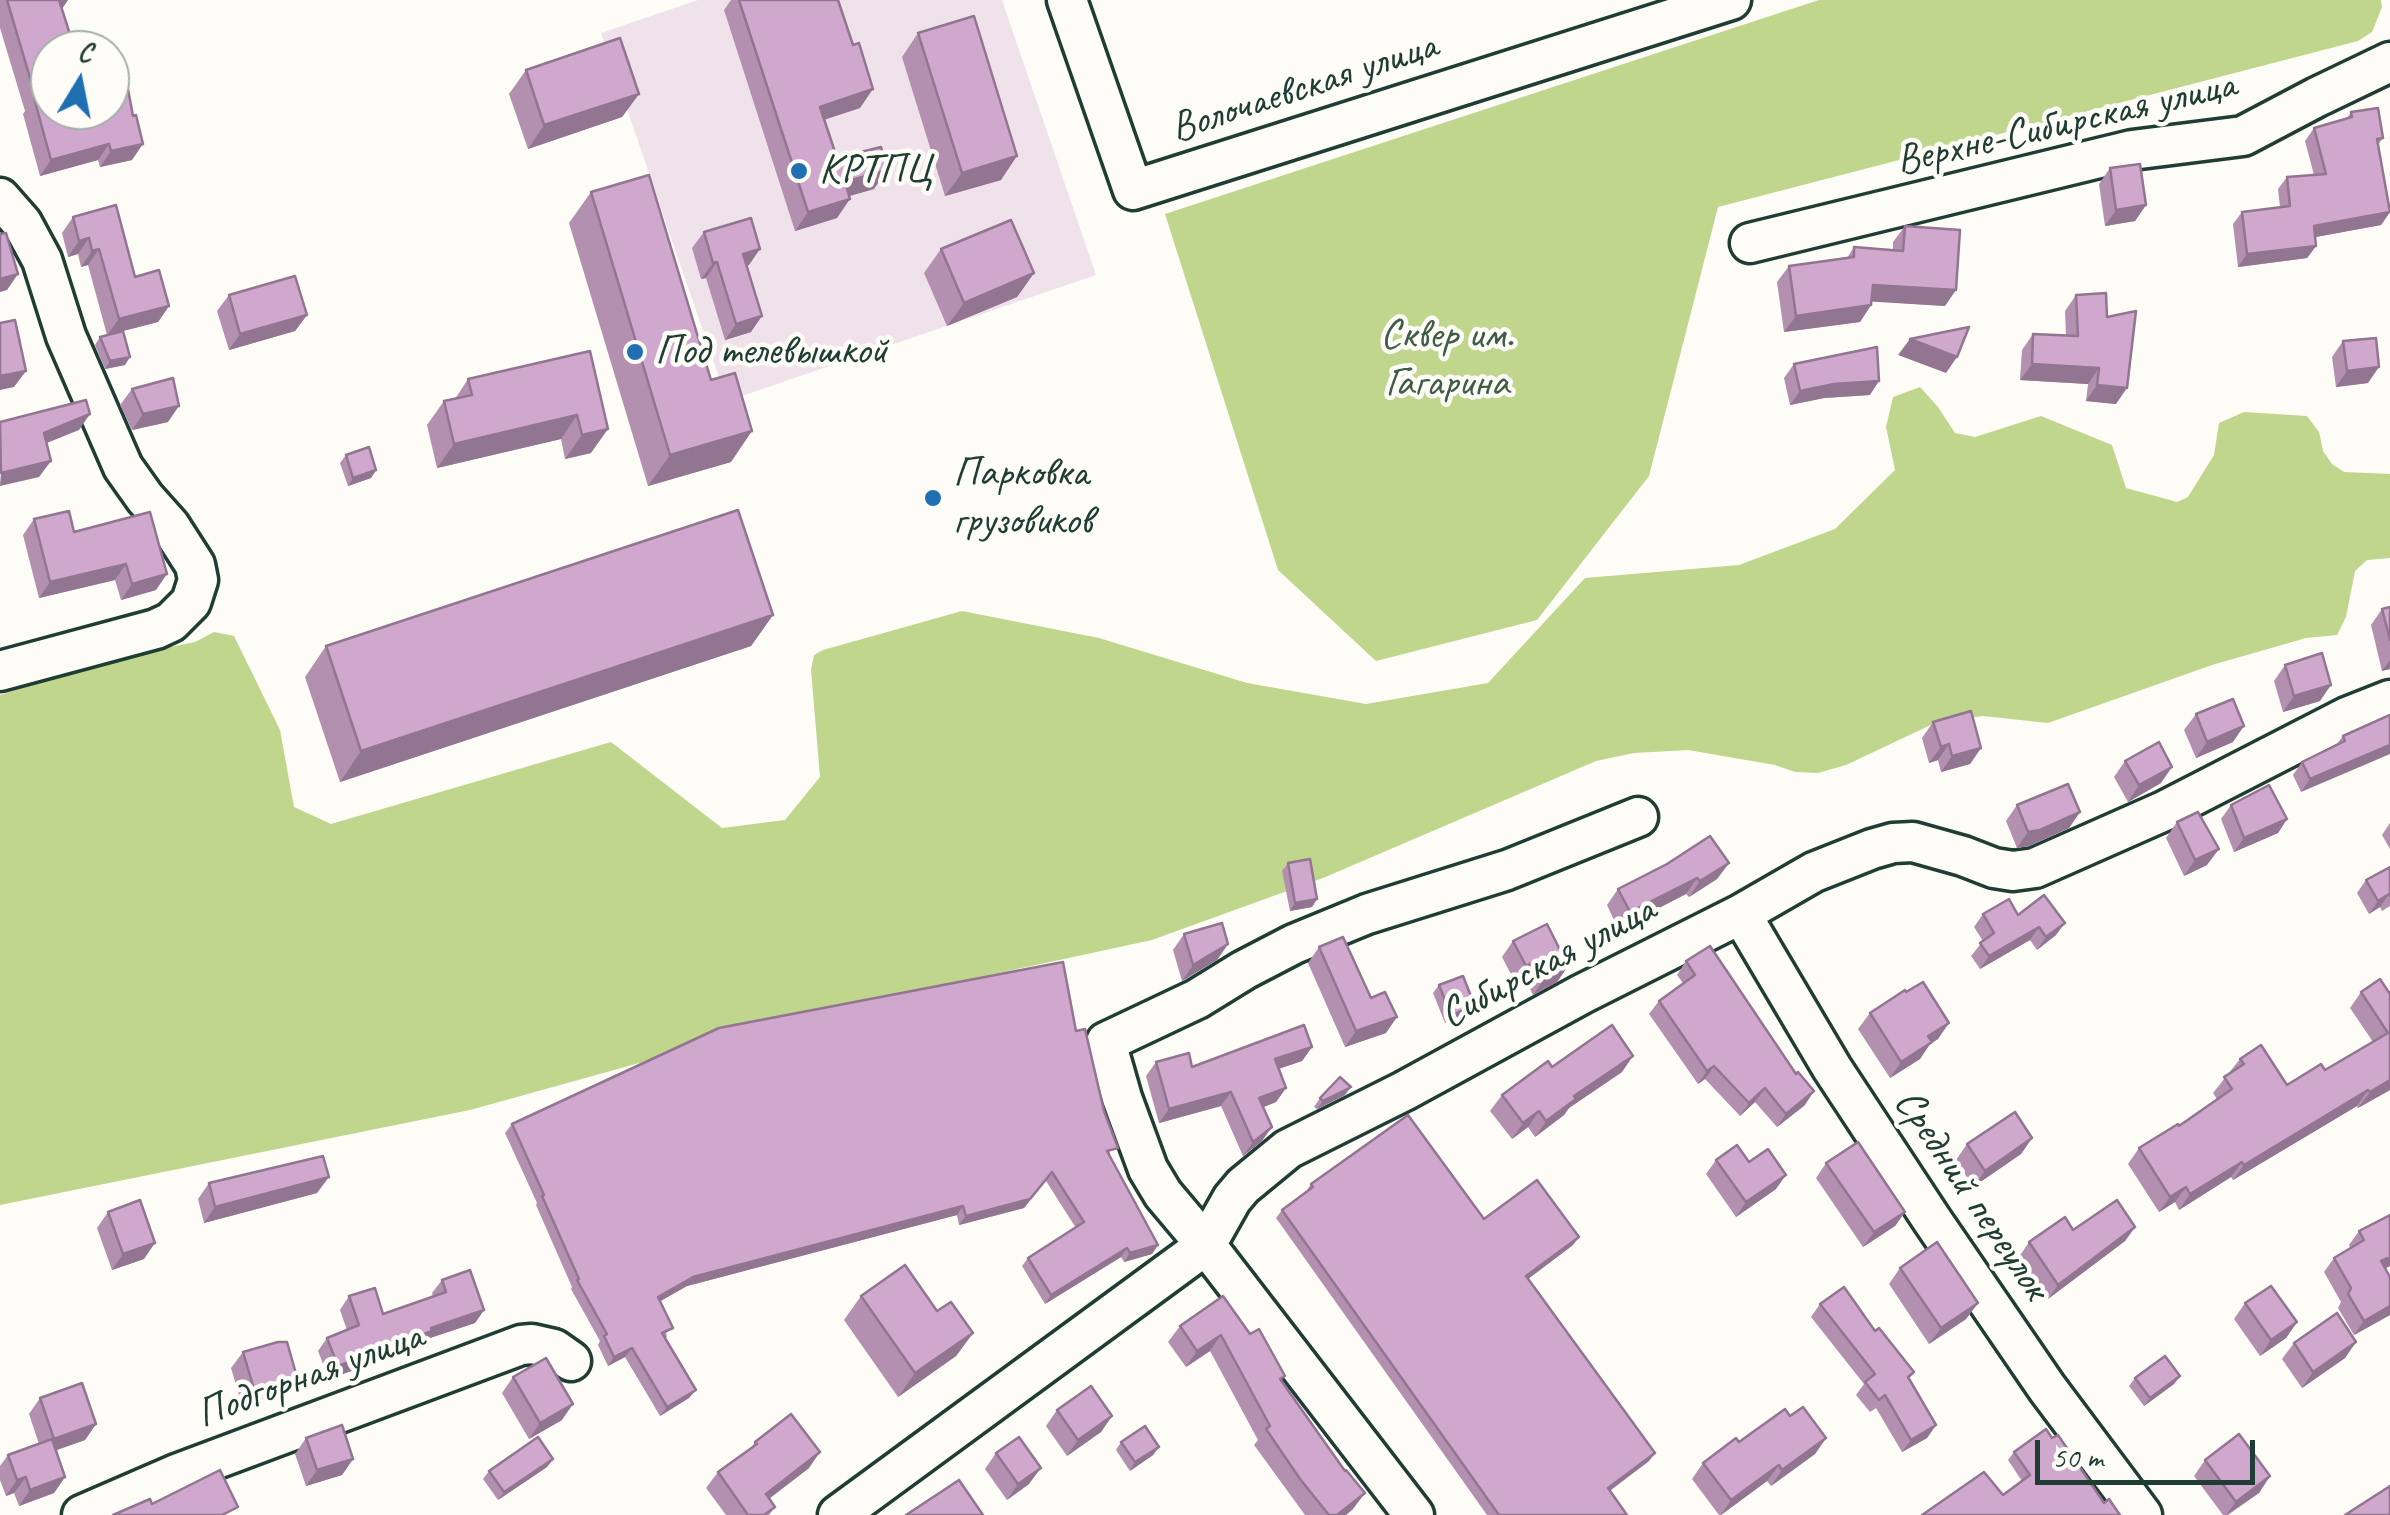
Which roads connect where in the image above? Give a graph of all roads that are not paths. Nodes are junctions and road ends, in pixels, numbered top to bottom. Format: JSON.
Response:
{"nodes":[{"id":1,"x":1067,"y":0,"type":"edge"},
{"id":2,"x":1730,"y":0,"type":"edge"},
{"id":3,"x":2390,"y":62,"type":"edge"},
{"id":4,"x":0,"y":198,"type":"edge"},
{"id":5,"x":1750,"y":243,"type":"dead end"},
{"id":6,"x":0,"y":671,"type":"edge"},
{"id":7,"x":2390,"y":700,"type":"edge"},
{"id":8,"x":1638,"y":817,"type":"dead end"},
{"id":9,"x":1741,"y":914,"type":"junction"},
{"id":10,"x":1206,"y":1245,"type":"junction"},
{"id":11,"x":571,"y":1361,"type":"dead end"},
{"id":12,"x":82,"y":1515,"type":"edge"},
{"id":13,"x":838,"y":1515,"type":"edge"},
{"id":14,"x":1414,"y":1515,"type":"edge"},
{"id":15,"x":2142,"y":1515,"type":"edge"}],
"edges":[{"from":1,"to":2,"type":"street","name":"Волочаевская улица"},
{"from":3,"to":5,"type":"street","name":"Верхне-Сибирская улица"},
{"from":4,"to":6,"type":"street"},
{"from":7,"to":9,"type":"street","name":"Сибирская улица"},
{"from":8,"to":10,"type":"street"},
{"from":9,"to":10,"type":"street","name":"Сибирская улица"},
{"from":9,"to":15,"type":"street","name":"Средний переулок"},
{"from":10,"to":13,"type":"street","name":"Сибирская улица"},
{"from":10,"to":14,"type":"street"},
{"from":11,"to":12,"type":"street","name":"Подгорная улица"}]}
